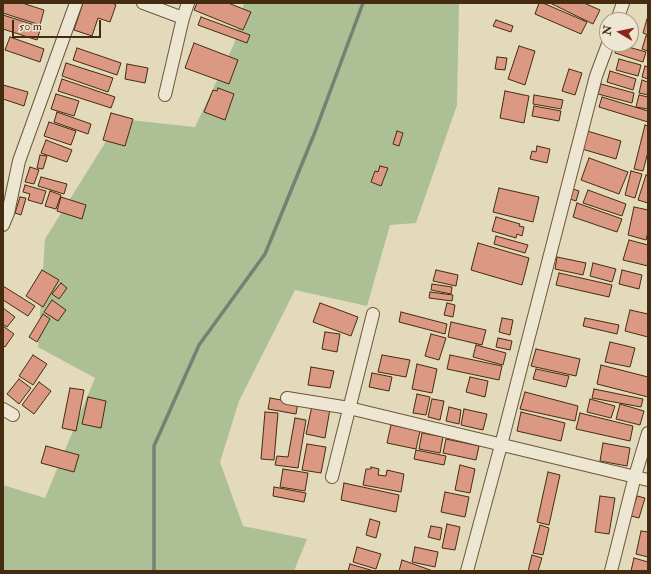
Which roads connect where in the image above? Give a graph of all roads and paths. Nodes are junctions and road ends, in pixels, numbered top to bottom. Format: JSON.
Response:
{"nodes":[{"id":1,"x":76,"y":3,"type":"edge"},
{"id":2,"x":143,"y":3,"type":"edge"},
{"id":3,"x":188,"y":3,"type":"edge"},
{"id":4,"x":183,"y":18,"type":"junction"},
{"id":5,"x":605,"y":52,"type":"edge"},
{"id":6,"x":165,"y":95,"type":"dead end"},
{"id":7,"x":3,"y":225,"type":"edge"},
{"id":8,"x":373,"y":314,"type":"dead end"},
{"id":9,"x":287,"y":398,"type":"dead end"},
{"id":10,"x":349,"y":408,"type":"junction"},
{"id":11,"x":648,"y":433,"type":"edge"},
{"id":12,"x":501,"y":445,"type":"junction"},
{"id":13,"x":635,"y":476,"type":"junction"},
{"id":14,"x":332,"y":477,"type":"dead end"},
{"id":15,"x":648,"y":480,"type":"edge"},
{"id":16,"x":467,"y":571,"type":"edge"},
{"id":17,"x":611,"y":571,"type":"edge"}],
"edges":[{"from":1,"to":7,"type":"street"},
{"from":2,"to":4,"type":"street"},
{"from":3,"to":4,"type":"street"},
{"from":4,"to":6,"type":"street"},
{"from":5,"to":12,"type":"street"},
{"from":8,"to":10,"type":"street"},
{"from":9,"to":10,"type":"street"},
{"from":10,"to":12,"type":"street"},
{"from":10,"to":14,"type":"street"},
{"from":11,"to":13,"type":"street"},
{"from":12,"to":13,"type":"street"},
{"from":12,"to":16,"type":"street"},
{"from":13,"to":15,"type":"street"},
{"from":13,"to":17,"type":"street"}]}
